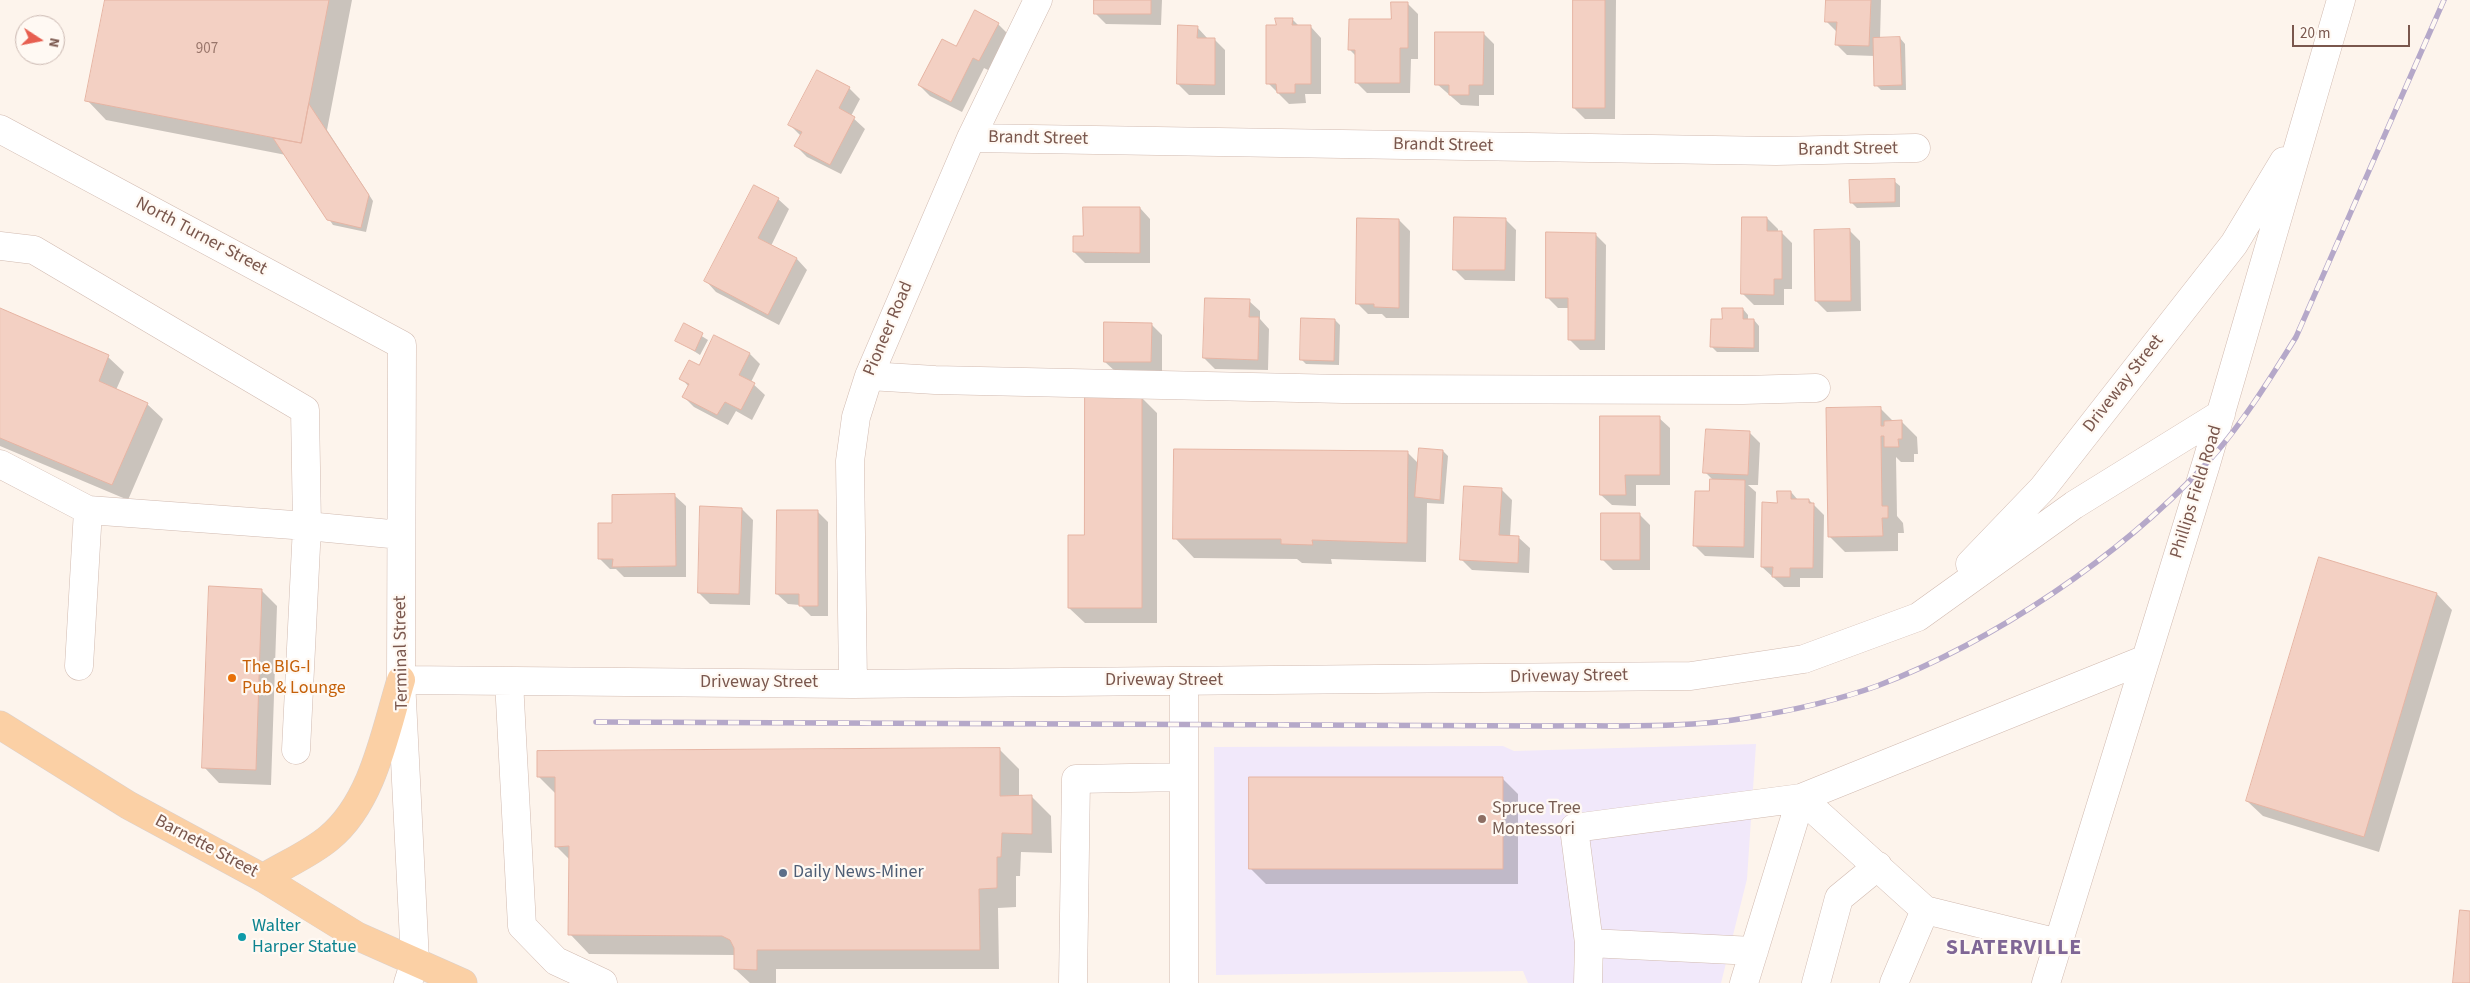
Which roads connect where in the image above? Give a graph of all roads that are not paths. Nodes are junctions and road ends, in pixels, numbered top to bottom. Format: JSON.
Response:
{"nodes":[{"id":1,"x":1038,"y":0,"type":"edge"},
{"id":2,"x":2342,"y":0,"type":"edge"},
{"id":3,"x":0,"y":129,"type":"edge"},
{"id":4,"x":2303,"y":129,"type":"junction"},
{"id":5,"x":971,"y":138,"type":"junction"},
{"id":6,"x":1916,"y":148,"type":"dead end"},
{"id":7,"x":0,"y":246,"type":"edge"},
{"id":8,"x":402,"y":345,"type":"joint"},
{"id":9,"x":869,"y":376,"type":"junction"},
{"id":10,"x":1816,"y":388,"type":"dead end"},
{"id":11,"x":2221,"y":414,"type":"junction"},
{"id":12,"x":0,"y":464,"type":"edge"},
{"id":13,"x":88,"y":510,"type":"junction"},
{"id":14,"x":307,"y":526,"type":"junction"},
{"id":15,"x":401,"y":535,"type":"junction"},
{"id":16,"x":1918,"y":617,"type":"junction"},
{"id":17,"x":2146,"y":659,"type":"junction"},
{"id":18,"x":79,"y":666,"type":"dead end"},
{"id":19,"x":401,"y":680,"type":"junction"},
{"id":20,"x":509,"y":681,"type":"junction"},
{"id":21,"x":1184,"y":681,"type":"junction"},
{"id":22,"x":853,"y":684,"type":"junction"},
{"id":23,"x":0,"y":725,"type":"edge"},
{"id":24,"x":296,"y":750,"type":"dead end"},
{"id":25,"x":1184,"y":777,"type":"junction"},
{"id":26,"x":1801,"y":798,"type":"junction"},
{"id":27,"x":1878,"y":866,"type":"junction"},
{"id":28,"x":263,"y":878,"type":"junction"},
{"id":29,"x":1924,"y":910,"type":"junction"},
{"id":30,"x":2058,"y":943,"type":"junction"},
{"id":31,"x":1588,"y":944,"type":"junction"},
{"id":32,"x":1754,"y":950,"type":"junction"},
{"id":33,"x":412,"y":972,"type":"edge"},
{"id":34,"x":463,"y":983,"type":"edge"},
{"id":35,"x":603,"y":983,"type":"edge"},
{"id":36,"x":1073,"y":983,"type":"edge"},
{"id":37,"x":1184,"y":983,"type":"edge"},
{"id":38,"x":1588,"y":983,"type":"edge"},
{"id":39,"x":1744,"y":983,"type":"edge"},
{"id":40,"x":1816,"y":983,"type":"edge"},
{"id":41,"x":1894,"y":983,"type":"edge"},
{"id":42,"x":2046,"y":983,"type":"edge"}],
"edges":[{"from":1,"to":5,"type":"street","name":"Pioneer Road"},
{"from":2,"to":4,"type":"street","name":"Phillips Field Road"},
{"from":3,"to":8,"type":"street","name":"North Turner Street"},
{"from":4,"to":11,"type":"street","name":"Phillips Field Road"},
{"from":4,"to":16,"type":"street","name":"Driveway Street"},
{"from":5,"to":6,"type":"street","name":"Brandt Street"},
{"from":5,"to":9,"type":"street","name":"Pioneer Road"},
{"from":7,"to":14,"type":"street"},
{"from":8,"to":15,"type":"street","name":"Terminal Street"},
{"from":9,"to":10,"type":"street"},
{"from":9,"to":22,"type":"street","name":"Pioneer Road"},
{"from":11,"to":16,"type":"street","name":"Driveway Street"},
{"from":11,"to":17,"type":"street","name":"Phillips Field Road"},
{"from":12,"to":13,"type":"street"},
{"from":13,"to":14,"type":"street"},
{"from":13,"to":18,"type":"street"},
{"from":14,"to":15,"type":"street"},
{"from":14,"to":24,"type":"street"},
{"from":15,"to":19,"type":"street","name":"Terminal Street"},
{"from":16,"to":21,"type":"street","name":"Driveway Street"},
{"from":17,"to":26,"type":"street"},
{"from":17,"to":30,"type":"street","name":"Phillips Field Road"},
{"from":19,"to":20,"type":"street","name":"Driveway Street"},
{"from":19,"to":28,"type":"main road"},
{"from":19,"to":33,"type":"street","name":"Terminal Street"},
{"from":20,"to":22,"type":"street","name":"Driveway Street"},
{"from":20,"to":35,"type":"street"},
{"from":21,"to":22,"type":"street","name":"Driveway Street"},
{"from":21,"to":25,"type":"street"},
{"from":23,"to":28,"type":"main road","name":"Barnette Street"},
{"from":25,"to":36,"type":"street"},
{"from":25,"to":37,"type":"street"},
{"from":26,"to":27,"type":"street"},
{"from":26,"to":31,"type":"street"},
{"from":26,"to":32,"type":"street"},
{"from":27,"to":29,"type":"street"},
{"from":27,"to":40,"type":"street"},
{"from":28,"to":33,"type":"main road","name":"Barnette Street"},
{"from":29,"to":30,"type":"street"},
{"from":29,"to":41,"type":"street"},
{"from":30,"to":42,"type":"street","name":"Phillips Field Road"},
{"from":31,"to":32,"type":"street"},
{"from":31,"to":38,"type":"street"},
{"from":32,"to":39,"type":"street"},
{"from":33,"to":34,"type":"main road","name":"Barnette Street"}]}
